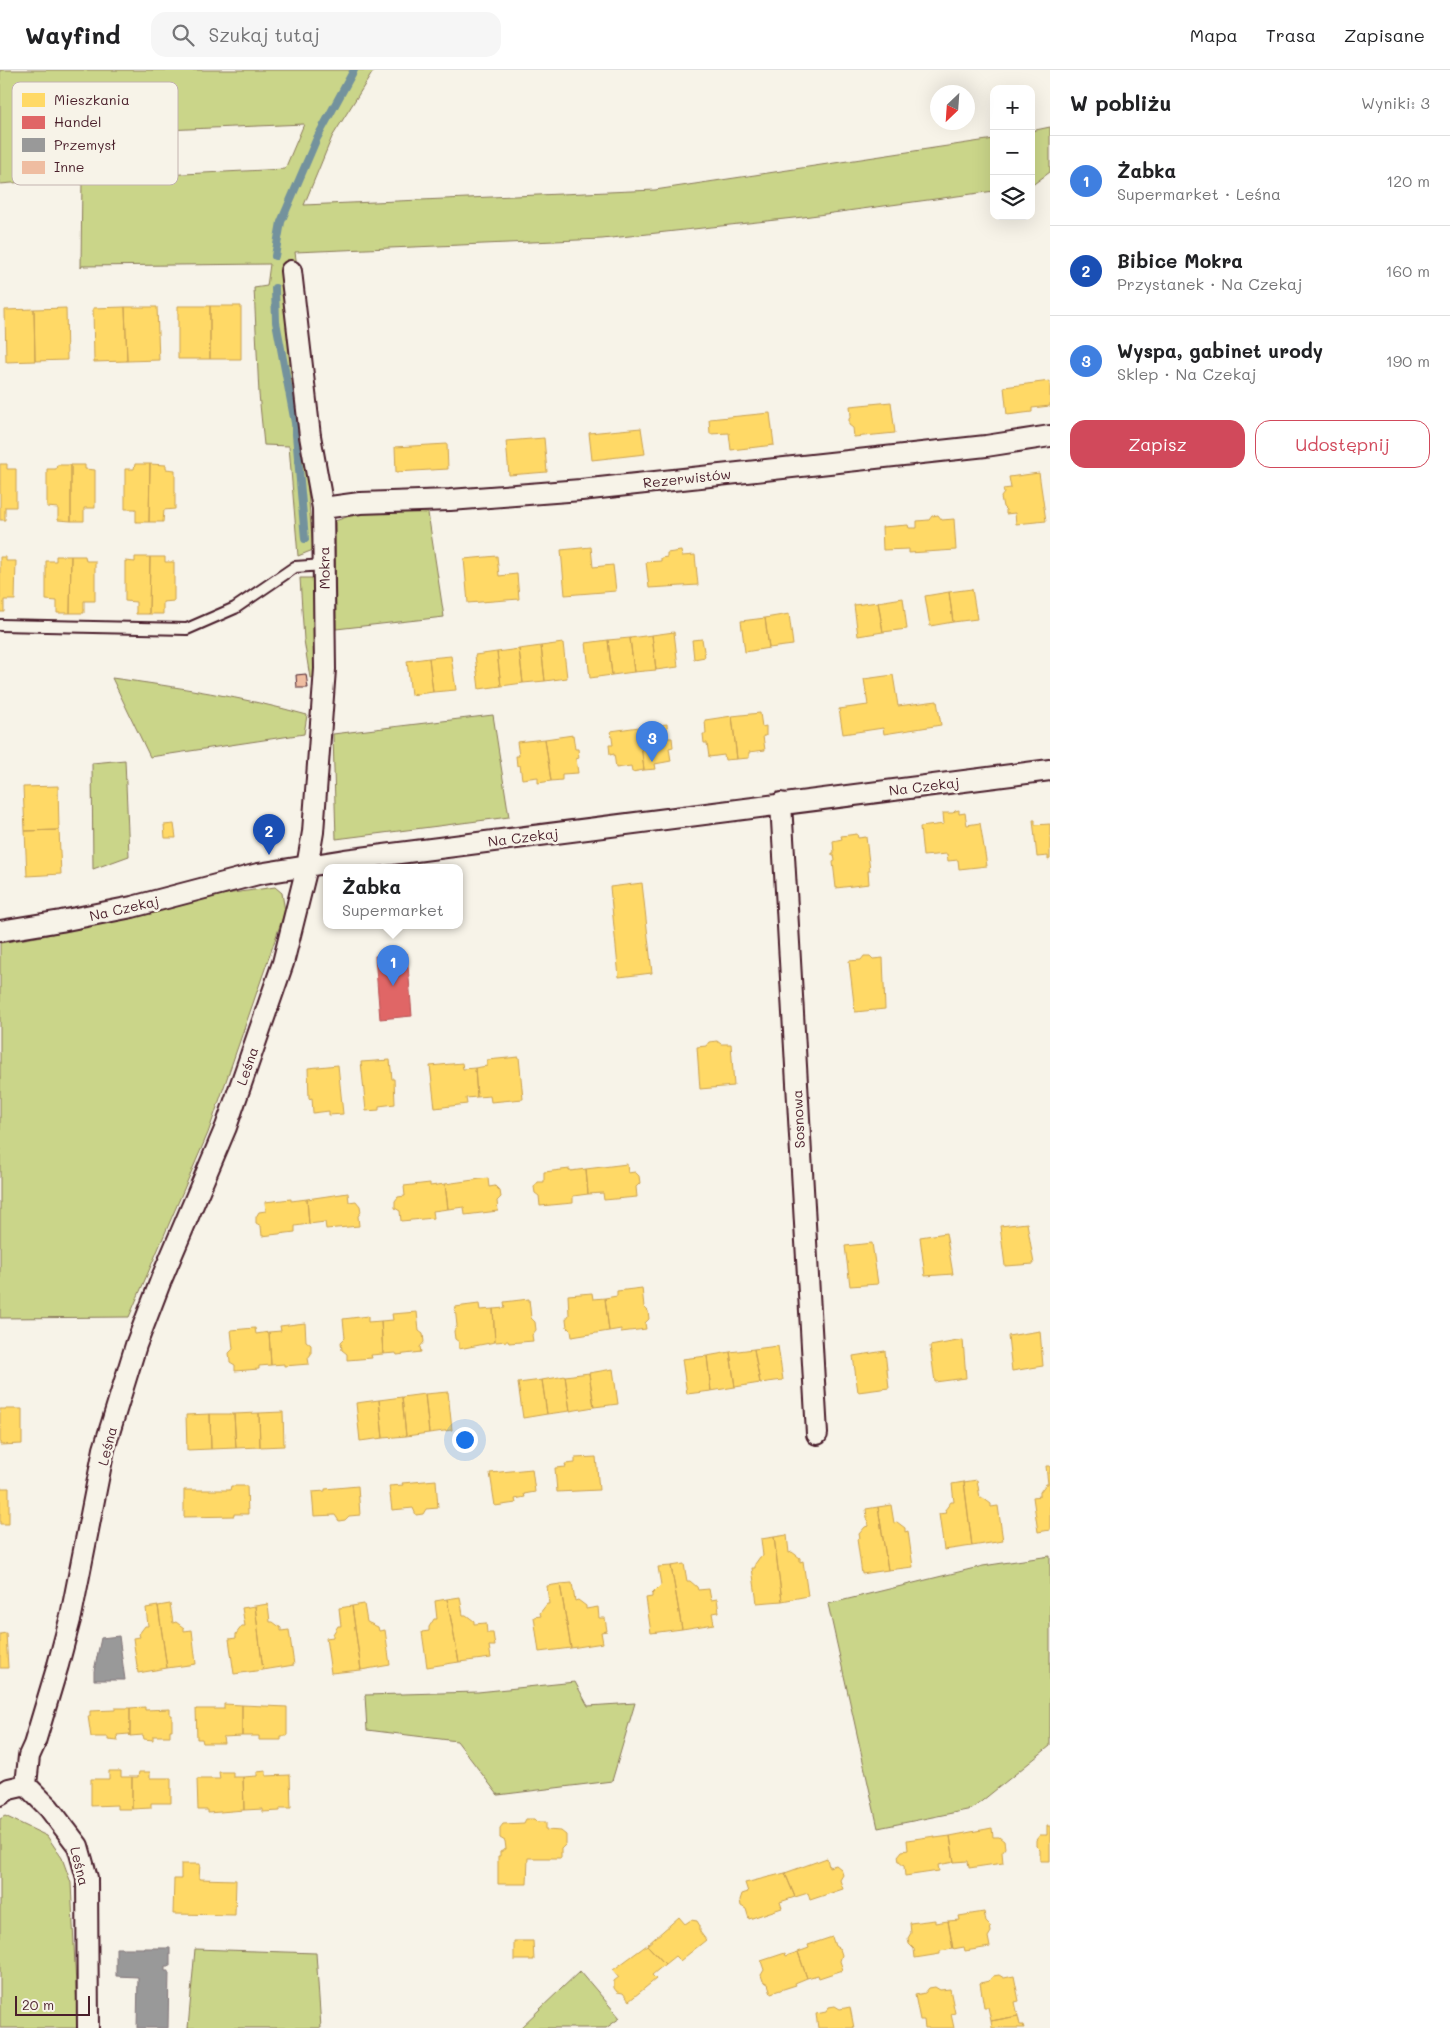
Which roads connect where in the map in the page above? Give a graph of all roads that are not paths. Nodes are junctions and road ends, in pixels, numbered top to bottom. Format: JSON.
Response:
{"nodes":[{"id":1,"x":291,"y":272,"type":"dead end"},
{"id":2,"x":1050,"y":436,"type":"edge"},
{"id":3,"x":324,"y":508,"type":"junction"},
{"id":4,"x":324,"y":566,"type":"junction"},
{"id":5,"x":0,"y":625,"type":"edge"},
{"id":6,"x":1050,"y":770,"type":"edge"},
{"id":7,"x":781,"y":803,"type":"junction"},
{"id":8,"x":329,"y":864,"type":"edge"},
{"id":9,"x":323,"y":865,"type":"edge"},
{"id":10,"x":307,"y":867,"type":"junction"},
{"id":11,"x":0,"y":931,"type":"edge"},
{"id":12,"x":817,"y":1434,"type":"dead end"},
{"id":13,"x":26,"y":1784,"type":"junction"},
{"id":14,"x":0,"y":1795,"type":"edge"},
{"id":15,"x":88,"y":2028,"type":"edge"}],
"edges":[{"from":1,"to":3,"type":"street","name":"Mokra"},
{"from":2,"to":3,"type":"street","name":"Rezerwistów"},
{"from":3,"to":4,"type":"street","name":"Mokra"},
{"from":4,"to":5,"type":"lane"},
{"from":4,"to":10,"type":"street","name":"Mokra"},
{"from":6,"to":7,"type":"street","name":"Na Czekaj"},
{"from":7,"to":8,"type":"street","name":"Na Czekaj"},
{"from":7,"to":12,"type":"street","name":"Sosnowa"},
{"from":9,"to":10,"type":"street","name":"Na Czekaj"},
{"from":10,"to":11,"type":"street","name":"Na Czekaj"},
{"from":10,"to":13,"type":"street","name":"Leśna"},
{"from":13,"to":14,"type":"street"},
{"from":13,"to":15,"type":"street","name":"Leśna"}]}
